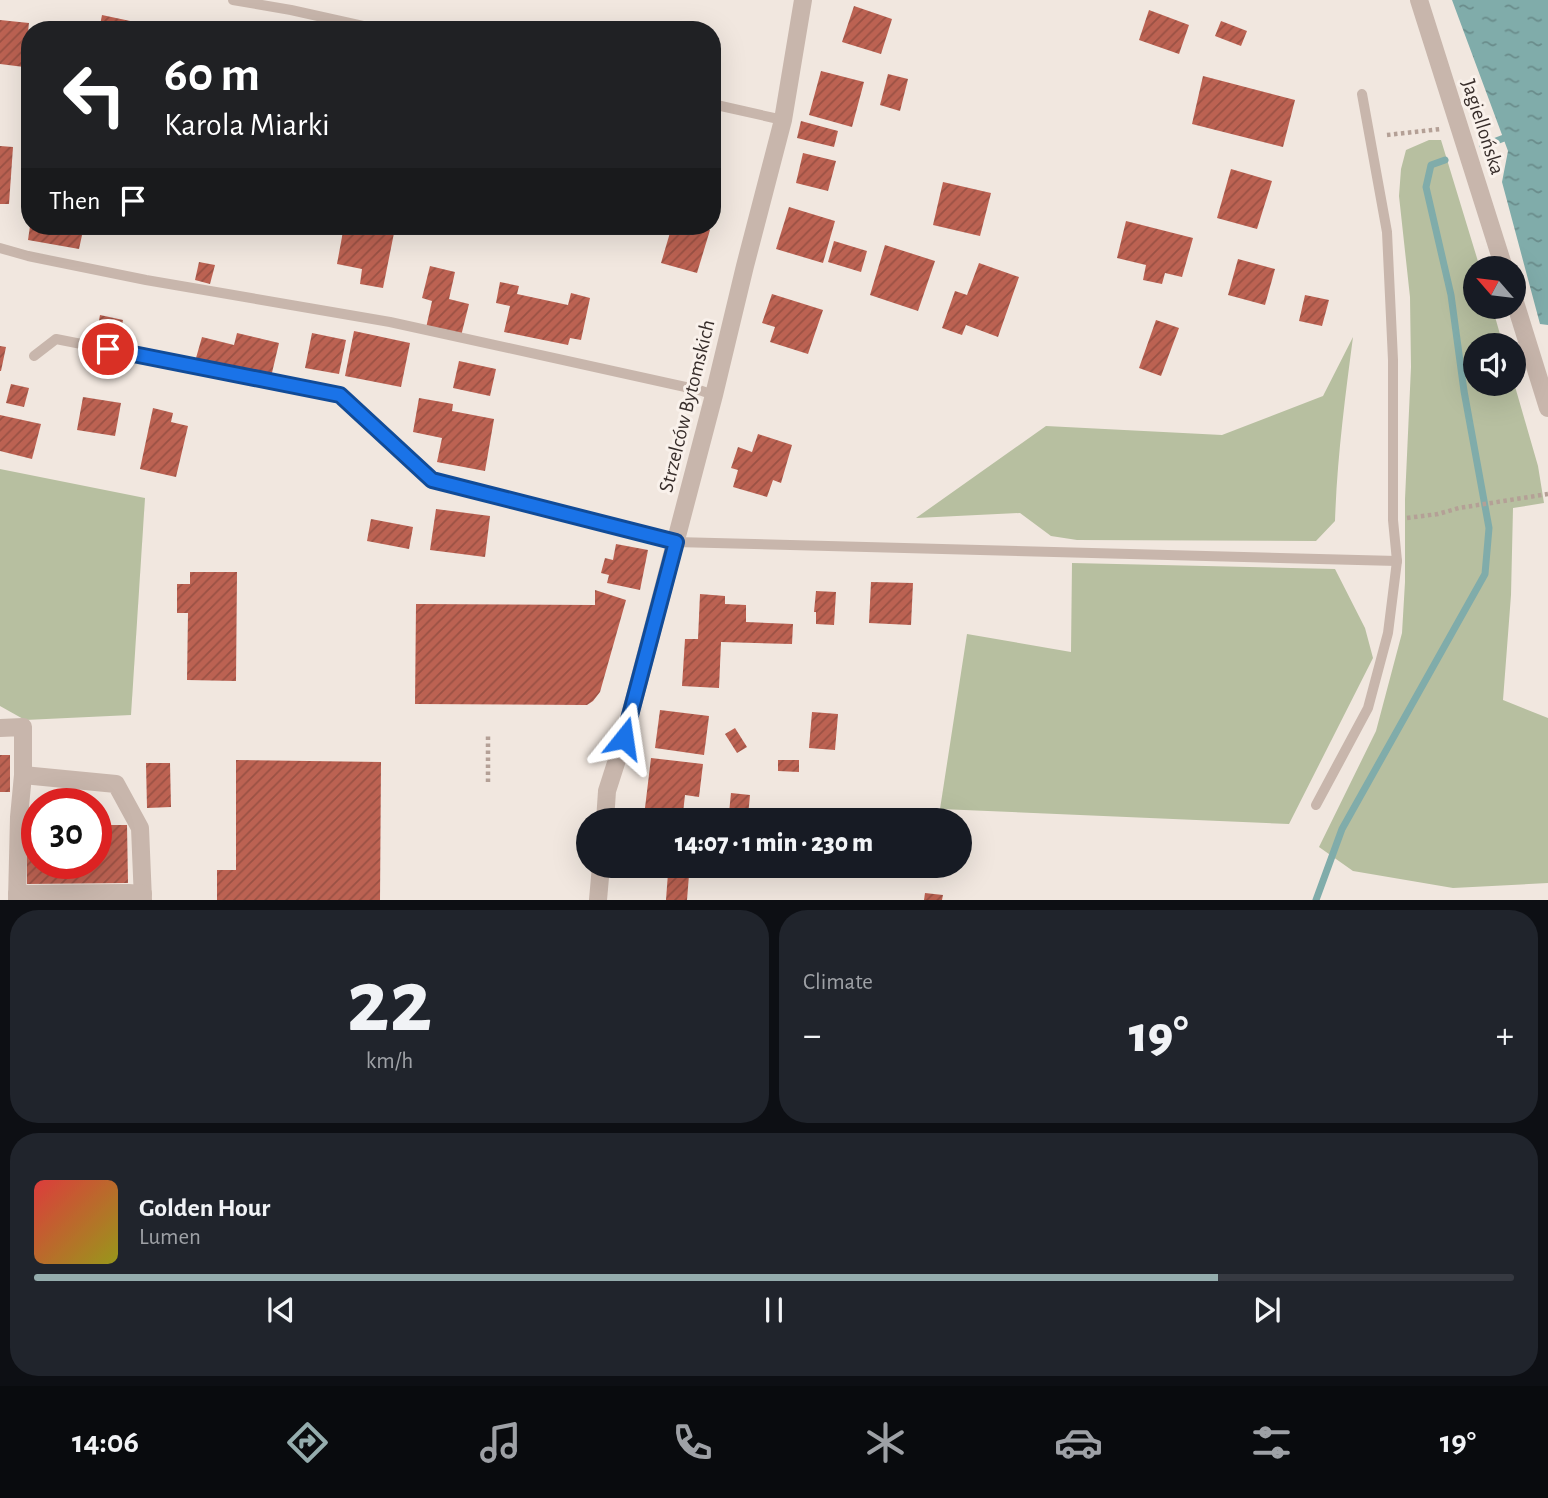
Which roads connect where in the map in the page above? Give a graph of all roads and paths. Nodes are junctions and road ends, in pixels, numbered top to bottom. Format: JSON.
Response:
{"nodes":[{"id":1,"x":233,"y":0,"type":"edge"},
{"id":2,"x":803,"y":0,"type":"edge"},
{"id":3,"x":1419,"y":0,"type":"edge"},
{"id":4,"x":340,"y":21,"type":"edge"},
{"id":5,"x":1362,"y":94,"type":"dead end"},
{"id":6,"x":721,"y":106,"type":"edge"},
{"id":7,"x":783,"y":120,"type":"junction"},
{"id":8,"x":1459,"y":127,"type":"junction"},
{"id":9,"x":1370,"y":138,"type":"junction"},
{"id":10,"x":0,"y":248,"type":"edge"},
{"id":11,"x":1500,"y":256,"type":"edge"},
{"id":12,"x":1520,"y":319,"type":"edge"},
{"id":13,"x":34,"y":356,"type":"dead end"},
{"id":14,"x":714,"y":395,"type":"junction"},
{"id":15,"x":1548,"y":408,"type":"edge"},
{"id":16,"x":1548,"y":494,"type":"edge"},
{"id":17,"x":1393,"y":520,"type":"junction"},
{"id":18,"x":676,"y":542,"type":"junction"},
{"id":19,"x":1397,"y":561,"type":"junction"},
{"id":20,"x":0,"y":728,"type":"edge"},
{"id":21,"x":488,"y":736,"type":"dead end"},
{"id":22,"x":23,"y":775,"type":"junction"},
{"id":23,"x":488,"y":782,"type":"dead end"},
{"id":24,"x":1316,"y":805,"type":"dead end"},
{"id":25,"x":606,"y":808,"type":"edge"},
{"id":26,"x":0,"y":817,"type":"edge"},
{"id":27,"x":19,"y":817,"type":"junction"},
{"id":28,"x":600,"y":878,"type":"edge"},
{"id":29,"x":17,"y":897,"type":"edge"},
{"id":30,"x":143,"y":897,"type":"edge"},
{"id":31,"x":598,"y":900,"type":"edge"}],
"edges":[{"from":1,"to":4,"type":"lane"},
{"from":2,"to":7,"type":"street","name":"Strzelców Bytomskich"},
{"from":3,"to":8,"type":"street","name":"Jagiellońska"},
{"from":5,"to":9,"type":"lane"},
{"from":6,"to":7,"type":"lane"},
{"from":7,"to":14,"type":"street","name":"Strzelców Bytomskich"},
{"from":8,"to":9,"type":"path"},
{"from":8,"to":11,"type":"street","name":"Jagiellońska"},
{"from":9,"to":17,"type":"lane"},
{"from":10,"to":14,"type":"lane"},
{"from":12,"to":15,"type":"street"},
{"from":13,"to":18,"type":"lane"},
{"from":14,"to":18,"type":"street","name":"Strzelców Bytomskich"},
{"from":16,"to":17,"type":"path"},
{"from":17,"to":19,"type":"lane"},
{"from":18,"to":19,"type":"lane"},
{"from":18,"to":25,"type":"street","name":"Strzelców Bytomskich"},
{"from":19,"to":24,"type":"lane"},
{"from":20,"to":22,"type":"street"},
{"from":21,"to":23,"type":"path"},
{"from":22,"to":27,"type":"street"},
{"from":22,"to":30,"type":"street"},
{"from":26,"to":27,"type":"street"},
{"from":27,"to":29,"type":"street"},
{"from":28,"to":31,"type":"street"},
{"from":29,"to":30,"type":"street"}]}
